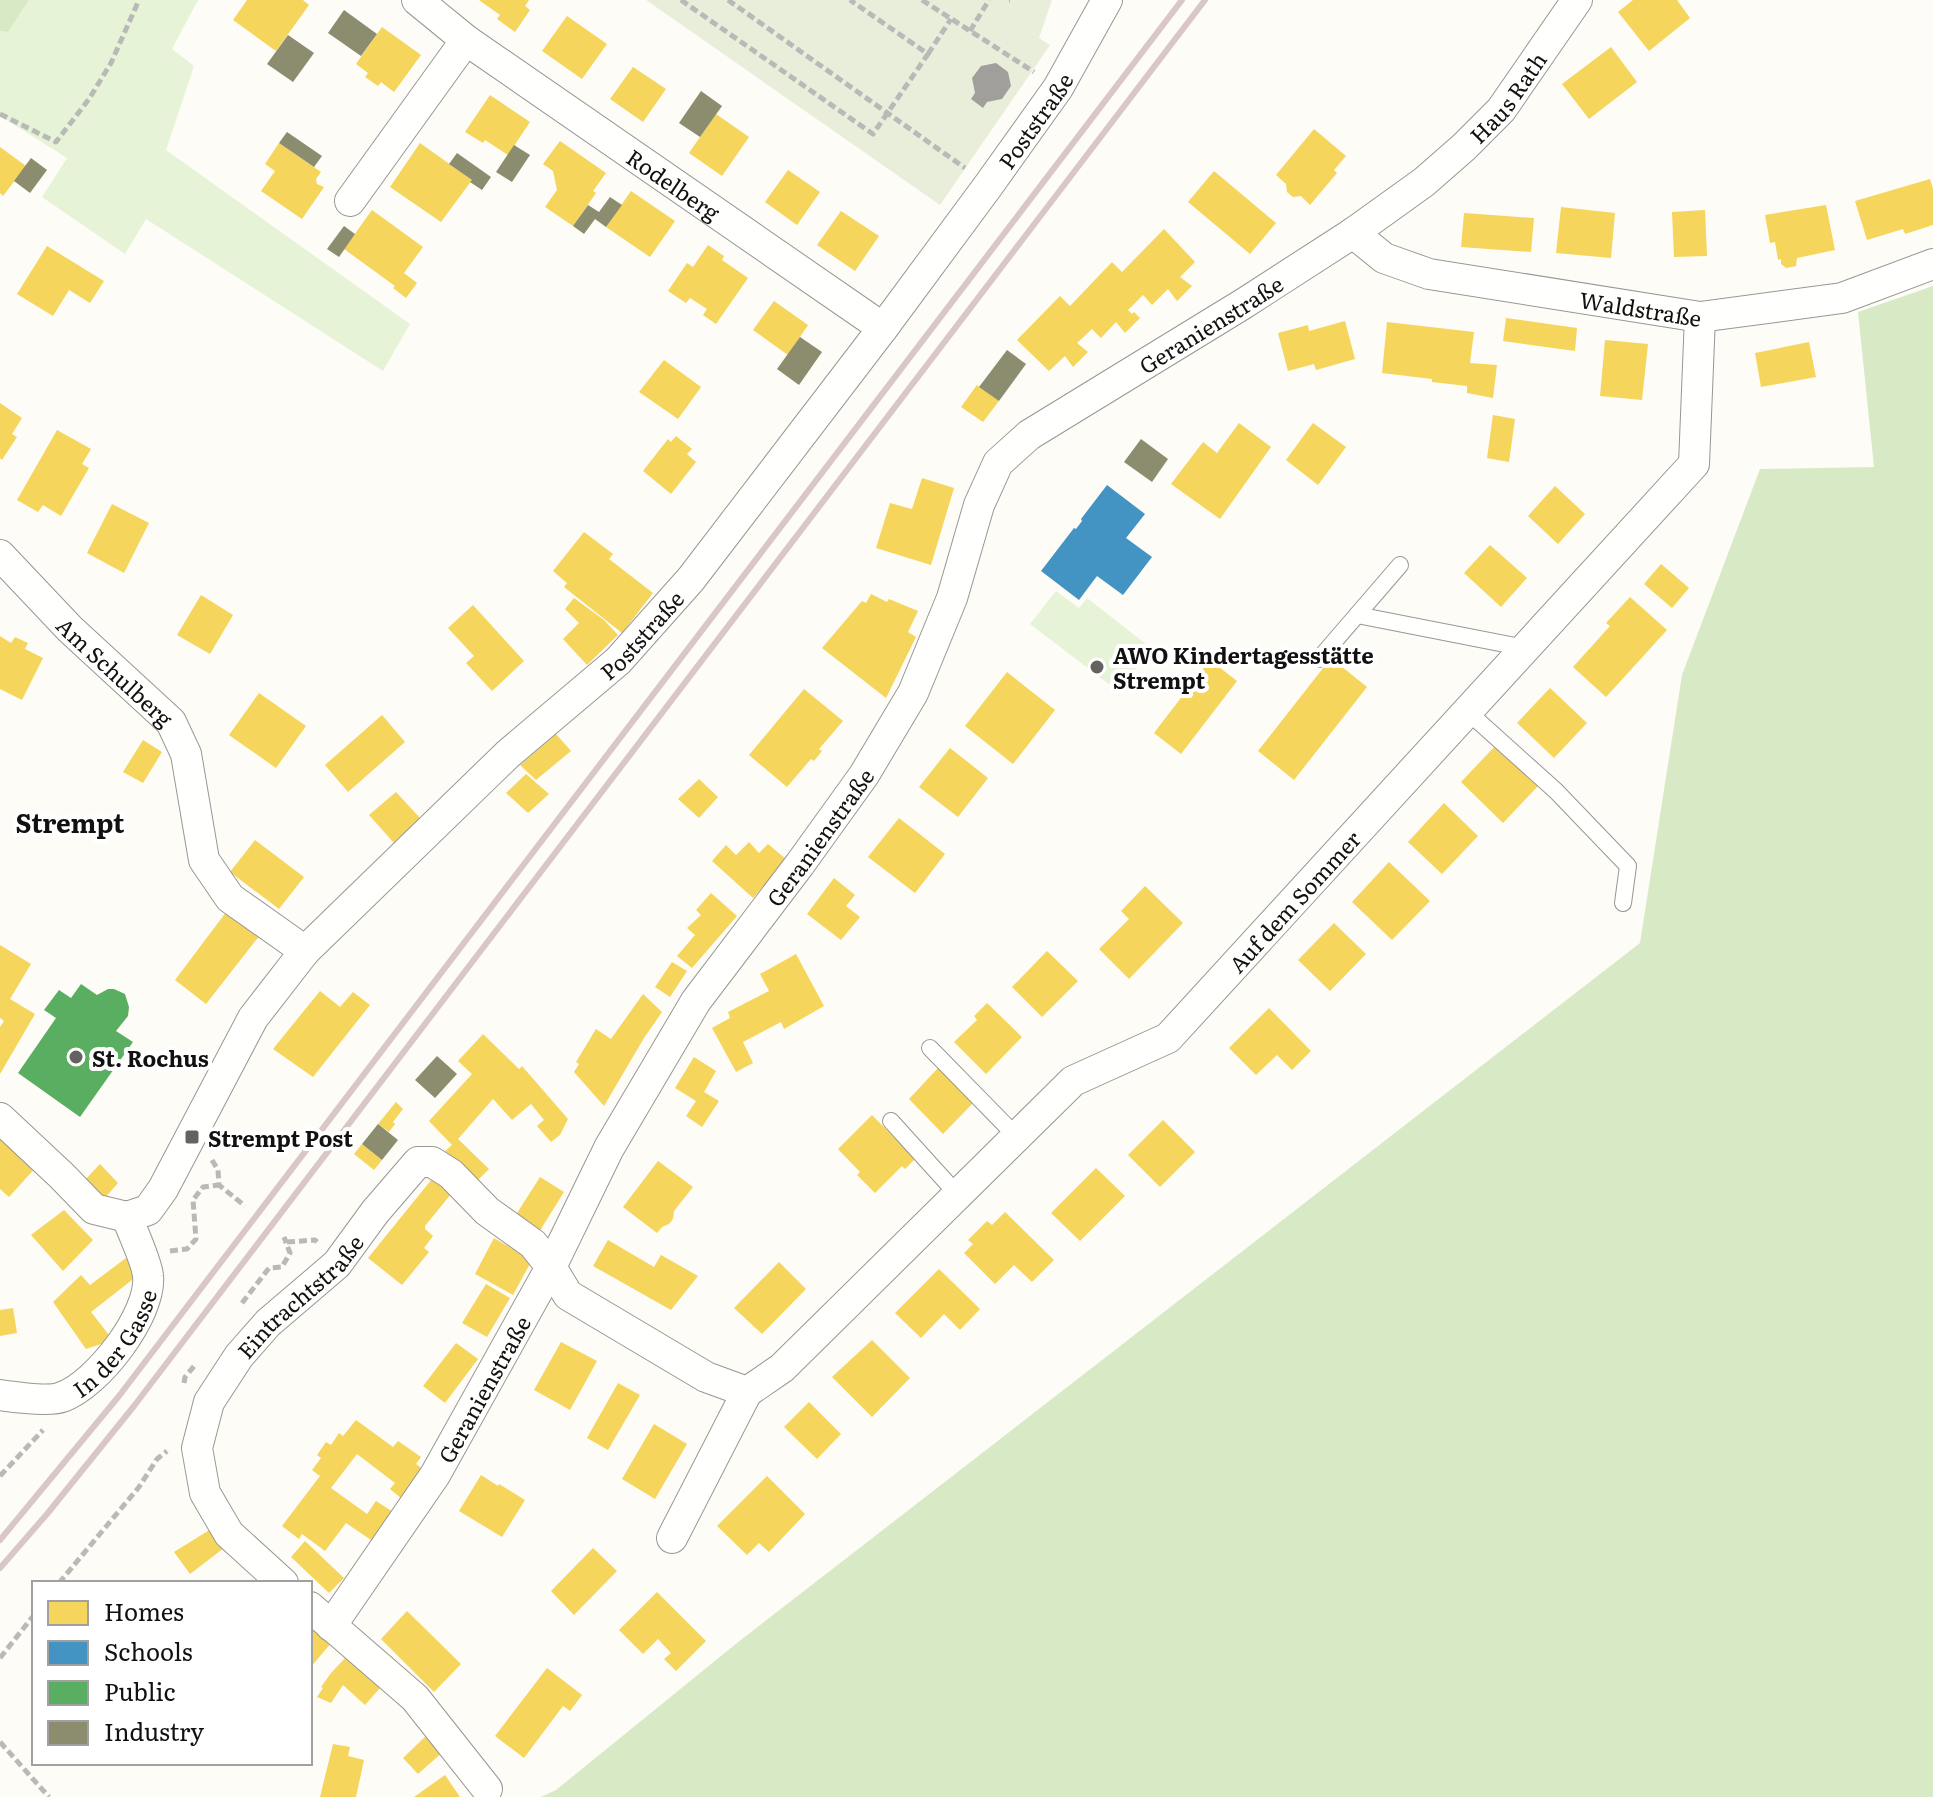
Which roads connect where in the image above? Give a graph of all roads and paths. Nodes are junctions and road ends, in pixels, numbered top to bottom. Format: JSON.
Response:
{"nodes":[{"id":1,"x":139,"y":0,"type":"edge"},
{"id":2,"x":417,"y":0,"type":"edge"},
{"id":3,"x":681,"y":0,"type":"edge"},
{"id":4,"x":728,"y":0,"type":"edge"},
{"id":5,"x":850,"y":0,"type":"edge"},
{"id":6,"x":922,"y":0,"type":"edge"},
{"id":7,"x":989,"y":0,"type":"edge"},
{"id":8,"x":1107,"y":0,"type":"edge"},
{"id":9,"x":1563,"y":7,"type":"edge"},
{"id":10,"x":951,"y":19,"type":"junction"},
{"id":11,"x":970,"y":31,"type":"junction"},
{"id":12,"x":466,"y":40,"type":"junction"},
{"id":13,"x":928,"y":54,"type":"junction"},
{"id":14,"x":1058,"y":88,"type":"junction"},
{"id":15,"x":887,"y":112,"type":"junction"},
{"id":16,"x":0,"y":114,"type":"edge"},
{"id":17,"x":1424,"y":182,"type":"joint"},
{"id":18,"x":988,"y":186,"type":"junction"},
{"id":19,"x":350,"y":201,"type":"dead end"},
{"id":20,"x":1353,"y":233,"type":"junction"},
{"id":21,"x":1933,"y":264,"type":"edge"},
{"id":22,"x":1700,"y":317,"type":"junction"},
{"id":23,"x":883,"y":328,"type":"junction"},
{"id":24,"x":0,"y":555,"type":"edge"},
{"id":25,"x":1400,"y":565,"type":"dead end"},
{"id":26,"x":1357,"y":615,"type":"junction"},
{"id":27,"x":1525,"y":648,"type":"junction"},
{"id":28,"x":1319,"y":659,"type":"dead end"},
{"id":29,"x":1467,"y":711,"type":"junction"},
{"id":30,"x":1623,"y":903,"type":"dead end"},
{"id":31,"x":305,"y":951,"type":"junction"},
{"id":32,"x":930,"y":1048,"type":"dead end"},
{"id":33,"x":0,"y":1118,"type":"edge"},
{"id":34,"x":891,"y":1121,"type":"dead end"},
{"id":35,"x":1017,"y":1137,"type":"junction"},
{"id":36,"x":214,"y":1161,"type":"dead end"},
{"id":37,"x":219,"y":1185,"type":"junction"},
{"id":38,"x":958,"y":1195,"type":"junction"},
{"id":39,"x":245,"y":1206,"type":"dead end"},
{"id":40,"x":127,"y":1217,"type":"junction"},
{"id":41,"x":315,"y":1240,"type":"dead end"},
{"id":42,"x":287,"y":1242,"type":"dead end"},
{"id":43,"x":161,"y":1244,"type":"dead end"},
{"id":44,"x":551,"y":1267,"type":"junction"},
{"id":45,"x":747,"y":1392,"type":"junction"},
{"id":46,"x":0,"y":1395,"type":"edge"},
{"id":47,"x":60,"y":1399,"type":"junction"},
{"id":48,"x":172,"y":1447,"type":"dead end"},
{"id":49,"x":0,"y":1476,"type":"edge"},
{"id":50,"x":672,"y":1538,"type":"dead end"},
{"id":51,"x":61,"y":1581,"type":"edge"},
{"id":52,"x":281,"y":1581,"type":"edge"},
{"id":53,"x":321,"y":1616,"type":"edge"},
{"id":54,"x":32,"y":1618,"type":"edge"},
{"id":55,"x":0,"y":1658,"type":"edge"},
{"id":56,"x":0,"y":1742,"type":"edge"},
{"id":57,"x":487,"y":1789,"type":"dead end"},
{"id":58,"x":49,"y":1797,"type":"edge"}],
"edges":[{"from":1,"to":16,"type":"path"},
{"from":2,"to":12,"type":"street","name":"Rodelberg"},
{"from":3,"to":15,"type":"path"},
{"from":4,"to":15,"type":"path"},
{"from":5,"to":13,"type":"path"},
{"from":6,"to":10,"type":"path"},
{"from":7,"to":11,"type":"path"},
{"from":8,"to":14,"type":"street","name":"Poststraße"},
{"from":9,"to":17,"type":"street","name":"Haus Rath"},
{"from":10,"to":11,"type":"path"},
{"from":10,"to":13,"type":"path"},
{"from":11,"to":14,"type":"path"},
{"from":12,"to":19,"type":"street"},
{"from":12,"to":23,"type":"street","name":"Rodelberg"},
{"from":13,"to":15,"type":"path"},
{"from":14,"to":18,"type":"street","name":"Poststraße"},
{"from":15,"to":18,"type":"path"},
{"from":17,"to":20,"type":"street","name":"Geranienstraße"},
{"from":18,"to":23,"type":"street","name":"Poststraße"},
{"from":20,"to":22,"type":"street","name":"Waldstraße"},
{"from":20,"to":44,"type":"street","name":"Geranienstraße"},
{"from":21,"to":22,"type":"street","name":"Waldstraße"},
{"from":22,"to":27,"type":"street","name":"Auf dem Sommer"},
{"from":23,"to":31,"type":"street","name":"Poststraße"},
{"from":24,"to":31,"type":"street","name":"Am Schulberg"},
{"from":25,"to":26,"type":"lane"},
{"from":26,"to":27,"type":"lane"},
{"from":26,"to":28,"type":"lane"},
{"from":27,"to":29,"type":"street","name":"Auf dem Sommer"},
{"from":29,"to":30,"type":"lane"},
{"from":29,"to":35,"type":"street","name":"Auf dem Sommer"},
{"from":31,"to":40,"type":"street","name":"Poststraße"},
{"from":32,"to":35,"type":"lane"},
{"from":33,"to":40,"type":"street"},
{"from":34,"to":38,"type":"lane"},
{"from":35,"to":38,"type":"street","name":"Auf dem Sommer"},
{"from":36,"to":37,"type":"path"},
{"from":37,"to":39,"type":"path"},
{"from":37,"to":43,"type":"path"},
{"from":38,"to":45,"type":"street","name":"Auf dem Sommer"},
{"from":40,"to":47,"type":"street","name":"In der Gasse"},
{"from":41,"to":42,"type":"path"},
{"from":44,"to":45,"type":"street"},
{"from":44,"to":52,"type":"street","name":"Eintrachtstraße"},
{"from":44,"to":53,"type":"street","name":"Geranienstraße"},
{"from":45,"to":50,"type":"street","name":"Auf dem Sommer"},
{"from":46,"to":47,"type":"street","name":"In der Gasse"},
{"from":47,"to":49,"type":"path"},
{"from":48,"to":51,"type":"path"},
{"from":53,"to":57,"type":"street"},
{"from":54,"to":55,"type":"path"},
{"from":56,"to":58,"type":"path"}]}
